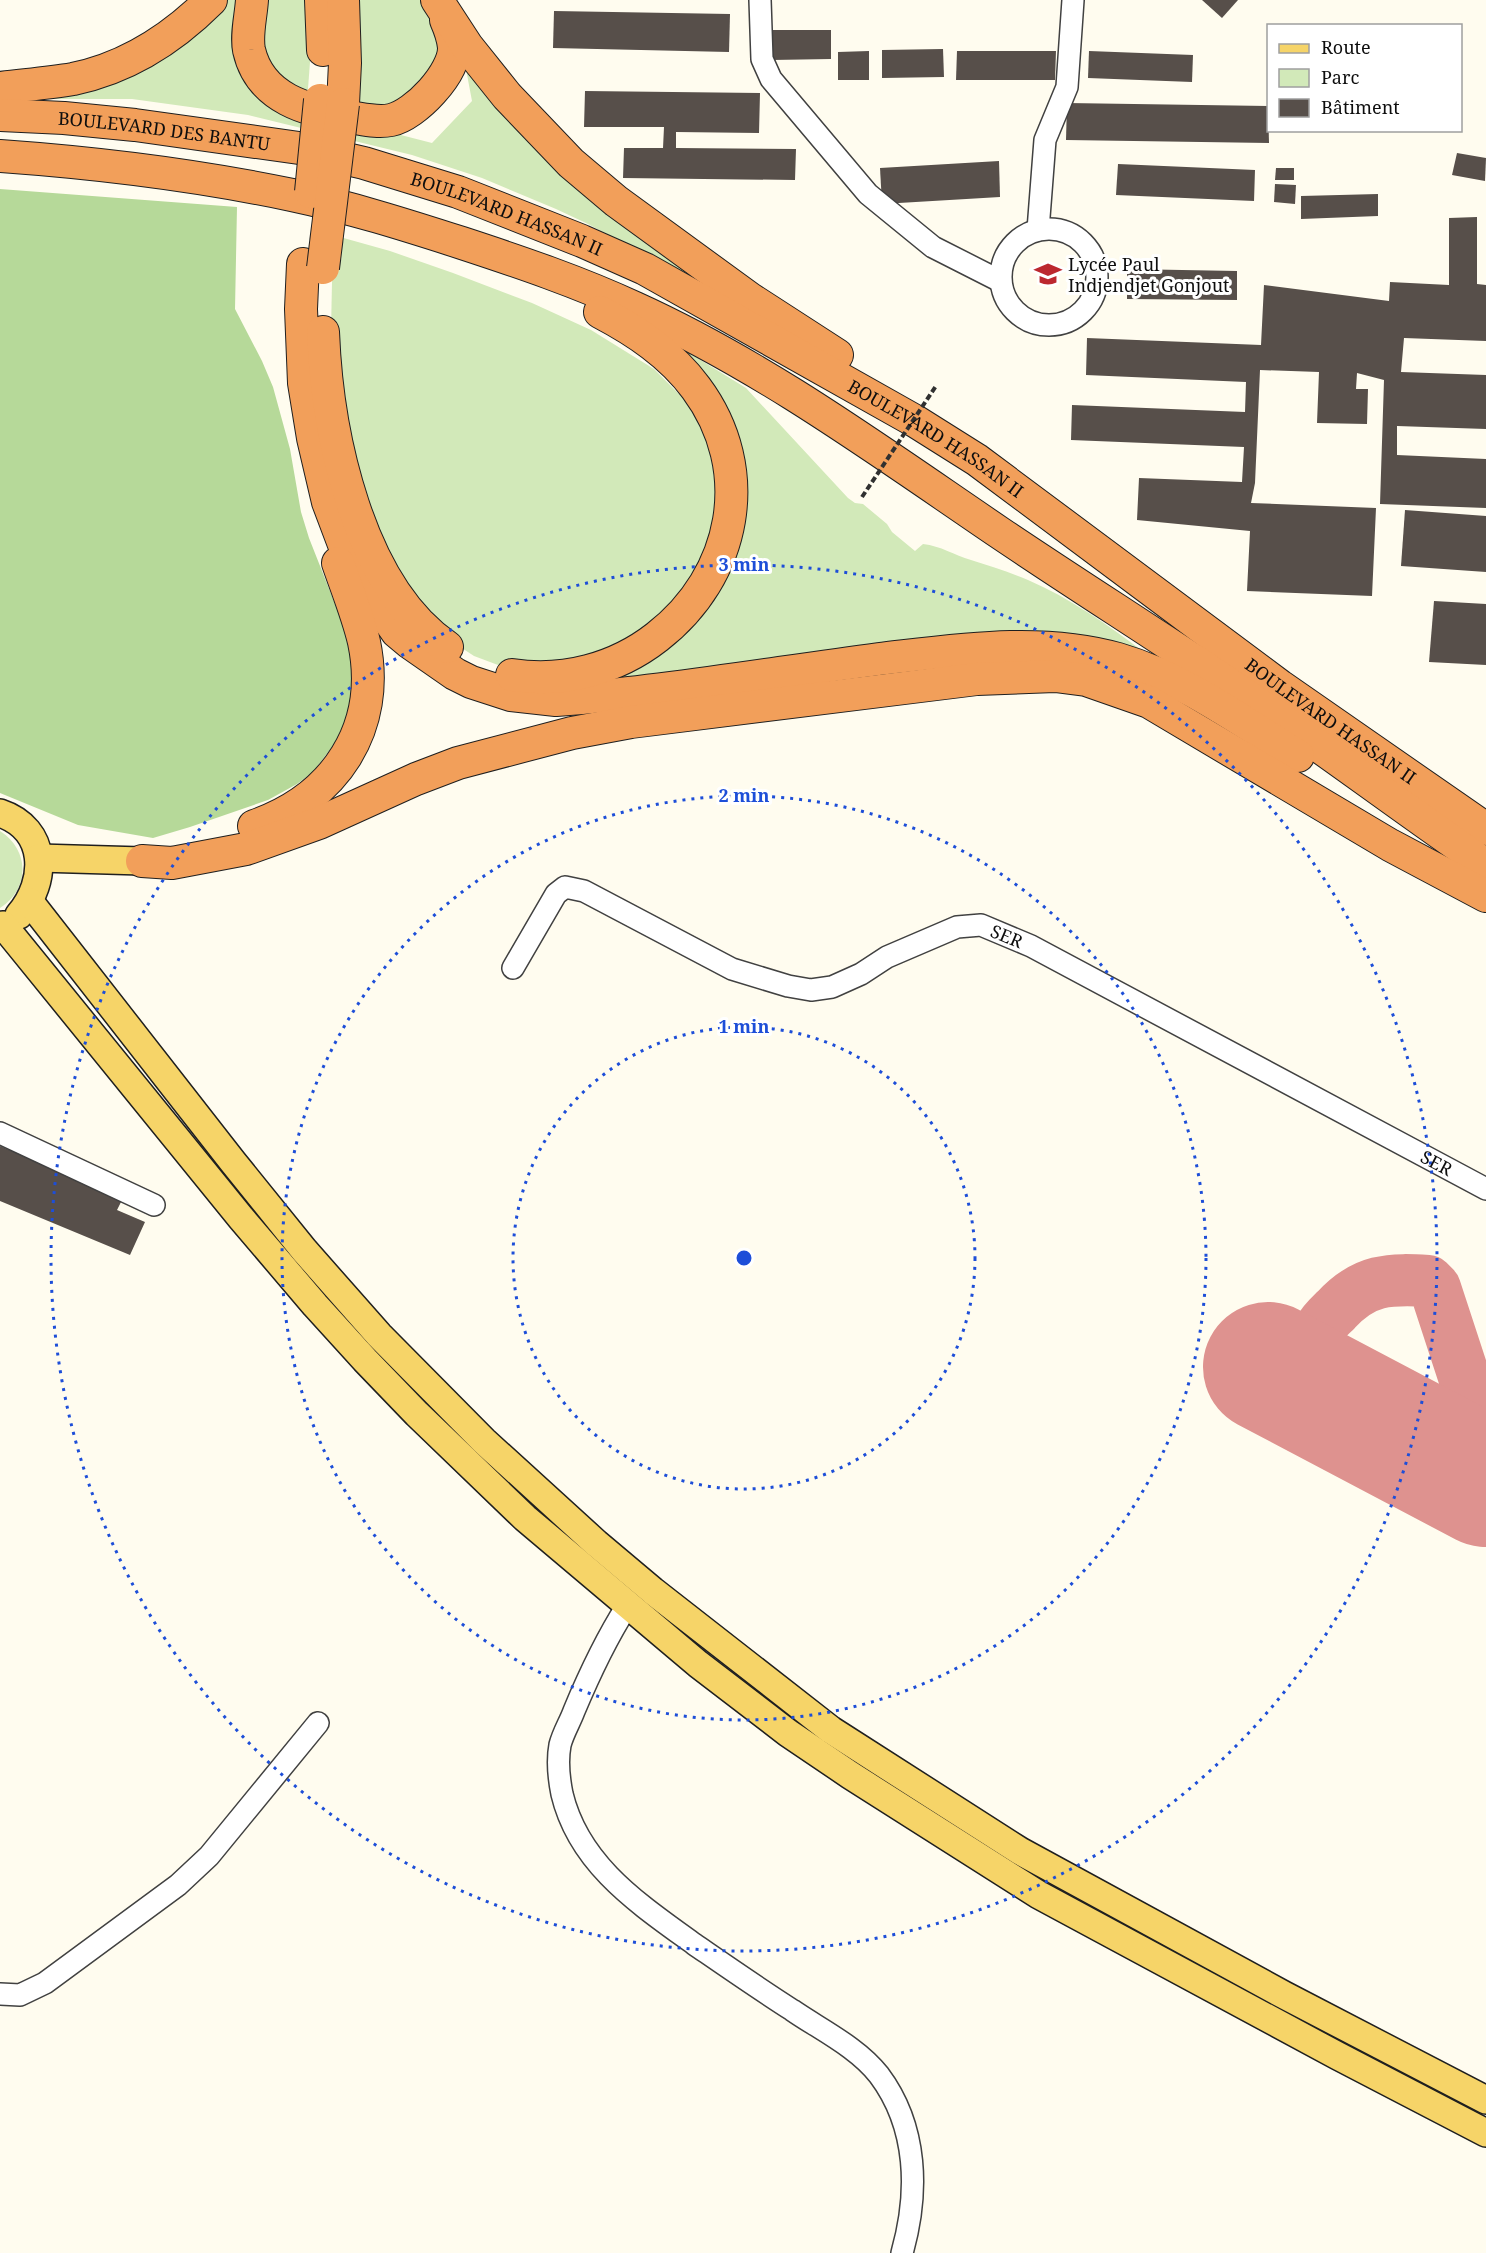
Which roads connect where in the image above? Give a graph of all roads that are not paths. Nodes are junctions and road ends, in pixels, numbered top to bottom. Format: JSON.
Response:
{"nodes":[{"id":1,"x":211,"y":0,"type":"edge"},
{"id":2,"x":252,"y":0,"type":"edge"},
{"id":3,"x":321,"y":0,"type":"edge"},
{"id":4,"x":343,"y":0,"type":"edge"},
{"id":5,"x":760,"y":0,"type":"edge"},
{"id":6,"x":1073,"y":0,"type":"edge"},
{"id":7,"x":439,"y":3,"type":"edge"},
{"id":8,"x":0,"y":88,"type":"edge"},
{"id":9,"x":332,"y":102,"type":"junction"},
{"id":10,"x":0,"y":115,"type":"edge"},
{"id":11,"x":327,"y":154,"type":"joint"},
{"id":12,"x":0,"y":156,"type":"edge"},
{"id":13,"x":1038,"y":230,"type":"junction"},
{"id":14,"x":449,"y":238,"type":"junction"},
{"id":15,"x":313,"y":266,"type":"junction"},
{"id":16,"x":1000,"y":281,"type":"junction"},
{"id":17,"x":915,"y":421,"type":"junction"},
{"id":18,"x":328,"y":502,"type":"junction"},
{"id":19,"x":1400,"y":806,"type":"junction"},
{"id":20,"x":0,"y":813,"type":"edge"},
{"id":21,"x":1486,"y":829,"type":"edge"},
{"id":22,"x":39,"y":858,"type":"junction"},
{"id":23,"x":142,"y":861,"type":"junction"},
{"id":24,"x":1486,"y":866,"type":"edge"},
{"id":25,"x":1486,"y":896,"type":"edge"},
{"id":26,"x":30,"y":902,"type":"junction"},
{"id":27,"x":2,"y":925,"type":"edge"},
{"id":28,"x":513,"y":968,"type":"dead end"},
{"id":29,"x":0,"y":1133,"type":"edge"},
{"id":30,"x":1486,"y":1189,"type":"edge"},
{"id":31,"x":154,"y":1205,"type":"dead end"},
{"id":32,"x":627,"y":1606,"type":"junction"},
{"id":33,"x":318,"y":1723,"type":"dead end"},
{"id":34,"x":0,"y":1995,"type":"edge"},
{"id":35,"x":1486,"y":2100,"type":"edge"},
{"id":36,"x":1486,"y":2133,"type":"edge"},
{"id":37,"x":902,"y":2253,"type":"edge"}],
"edges":[{"from":1,"to":8,"type":"highway"},
{"from":2,"to":7,"type":"highway"},
{"from":3,"to":9,"type":"highway"},
{"from":4,"to":9,"type":"highway"},
{"from":5,"to":16,"type":"street"},
{"from":6,"to":13,"type":"street"},
{"from":7,"to":17,"type":"highway"},
{"from":9,"to":15,"type":"highway","bridge":true},
{"from":10,"to":11,"type":"highway","name":"BOULEVARD DES BANTU"},
{"from":11,"to":17,"type":"highway","name":"BOULEVARD HASSAN II"},
{"from":12,"to":14,"type":"highway","name":"BOULEVARD HASSAN II"},
{"from":13,"to":16,"type":"street"},
{"from":13,"to":16,"type":"street"},
{"from":14,"to":15,"type":"highway"},
{"from":14,"to":19,"type":"highway","name":"BOULEVARD HASSAN II"},
{"from":15,"to":18,"type":"highway"},
{"from":17,"to":21,"type":"highway","name":"BOULEVARD HASSAN II"},
{"from":18,"to":19,"type":"highway"},
{"from":18,"to":23,"type":"highway"},
{"from":19,"to":24,"type":"highway","name":"BOULEVARD HASSAN II"},
{"from":20,"to":22,"type":"main road"},
{"from":22,"to":23,"type":"main road"},
{"from":22,"to":26,"type":"main road"},
{"from":23,"to":25,"type":"highway"},
{"from":26,"to":27,"type":"main road"},
{"from":26,"to":35,"type":"main road"},
{"from":27,"to":32,"type":"main road"},
{"from":28,"to":30,"type":"street","name":"SER"},
{"from":29,"to":31,"type":"street"},
{"from":32,"to":36,"type":"main road"},
{"from":32,"to":37,"type":"street"},
{"from":33,"to":34,"type":"street"}]}
